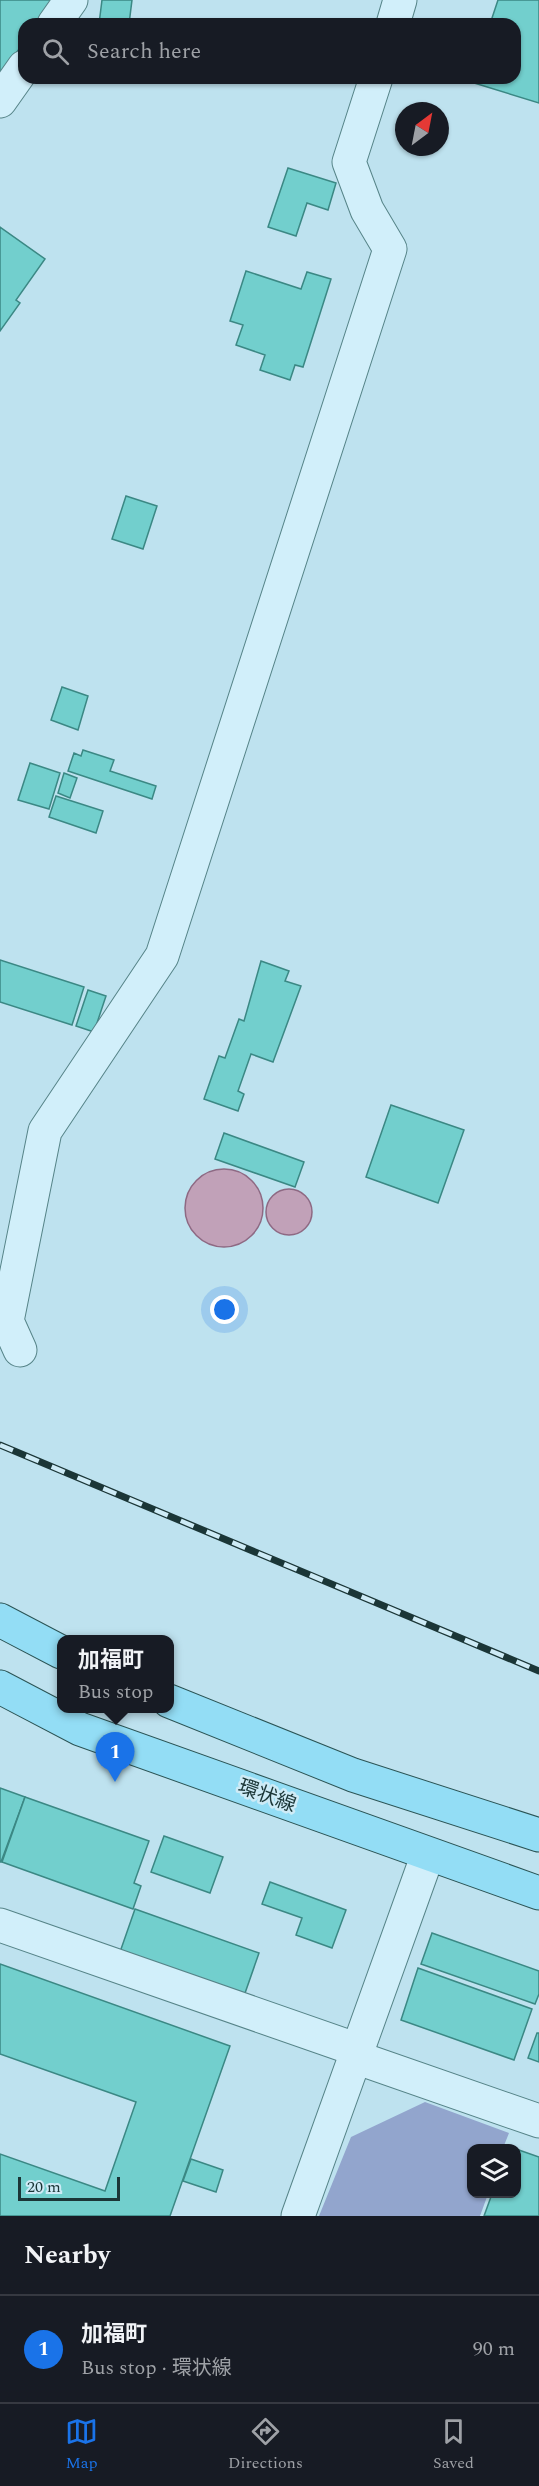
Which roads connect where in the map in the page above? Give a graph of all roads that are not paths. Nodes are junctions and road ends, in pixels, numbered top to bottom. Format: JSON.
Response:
{"nodes":[{"id":1,"x":71,"y":0,"type":"edge"},
{"id":2,"x":400,"y":0,"type":"edge"},
{"id":3,"x":58,"y":18,"type":"edge"},
{"id":4,"x":395,"y":18,"type":"edge"},
{"id":5,"x":18,"y":75,"type":"edge"},
{"id":6,"x":374,"y":84,"type":"edge"},
{"id":7,"x":0,"y":101,"type":"edge"},
{"id":8,"x":20,"y":1350,"type":"dead end"},
{"id":9,"x":0,"y":1620,"type":"edge"},
{"id":10,"x":57,"y":1650,"type":"edge"},
{"id":11,"x":0,"y":1687,"type":"edge"},
{"id":12,"x":174,"y":1703,"type":"edge"},
{"id":13,"x":539,"y":1835,"type":"edge"},
{"id":14,"x":428,"y":1854,"type":"junction"},
{"id":15,"x":539,"y":1893,"type":"edge"},
{"id":16,"x":0,"y":1925,"type":"edge"},
{"id":17,"x":357,"y":2054,"type":"junction"},
{"id":18,"x":539,"y":2121,"type":"edge"},
{"id":19,"x":298,"y":2216,"type":"edge"}],
"edges":[{"from":1,"to":3,"type":"lane"},
{"from":2,"to":4,"type":"lane"},
{"from":5,"to":7,"type":"lane"},
{"from":6,"to":8,"type":"lane"},
{"from":9,"to":10,"type":"main road"},
{"from":11,"to":14,"type":"main road","name":"環状線"},
{"from":12,"to":13,"type":"main road"},
{"from":14,"to":15,"type":"main road","name":"環状線"},
{"from":14,"to":17,"type":"lane"},
{"from":16,"to":17,"type":"lane"},
{"from":17,"to":18,"type":"lane"},
{"from":17,"to":19,"type":"lane"}]}
